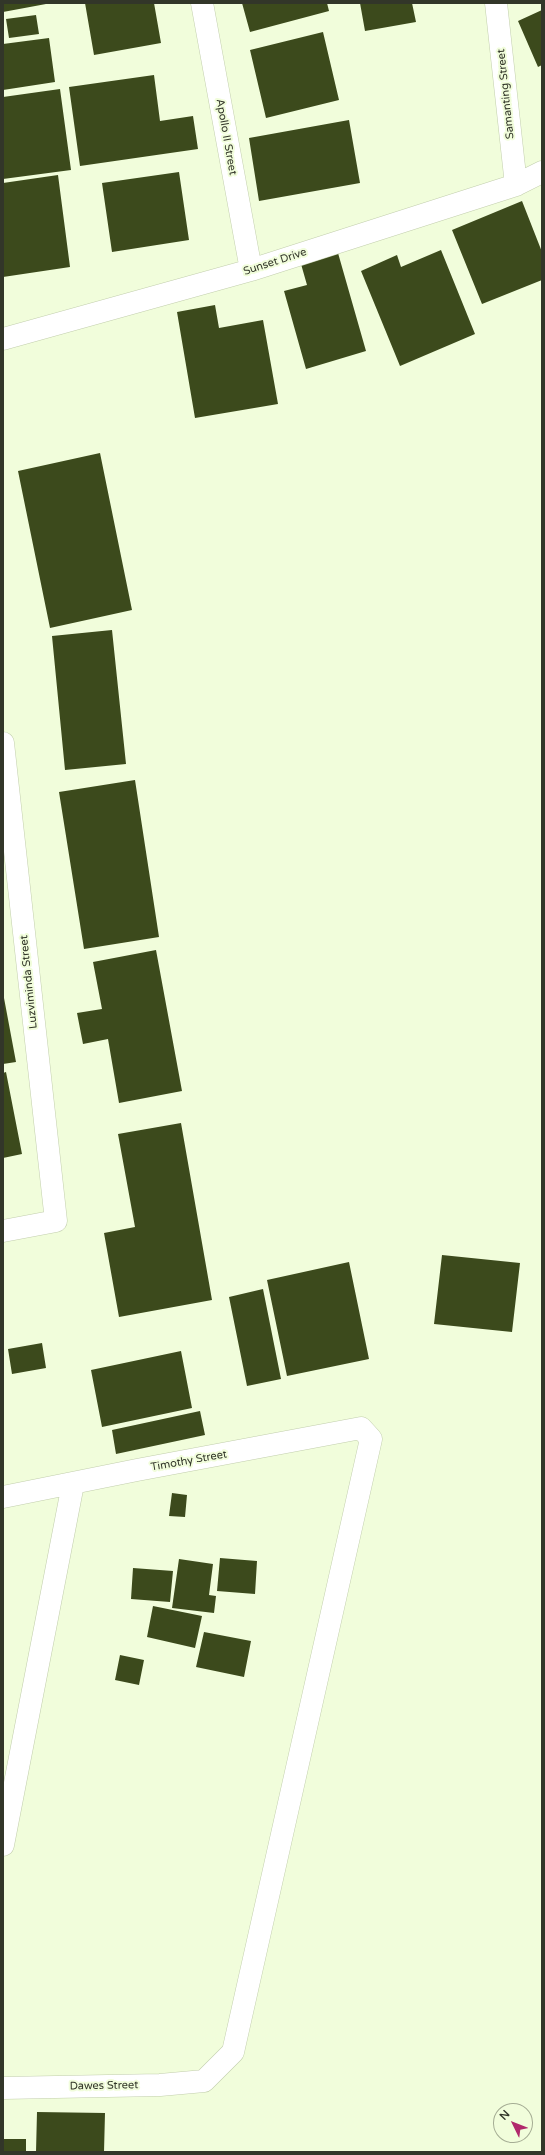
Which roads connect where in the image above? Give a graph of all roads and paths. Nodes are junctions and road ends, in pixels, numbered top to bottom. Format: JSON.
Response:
{"nodes":[{"id":1,"x":202,"y":3,"type":"edge"},
{"id":2,"x":496,"y":3,"type":"edge"},
{"id":3,"x":542,"y":172,"type":"edge"},
{"id":4,"x":516,"y":185,"type":"junction"},
{"id":5,"x":251,"y":270,"type":"junction"},
{"id":6,"x":3,"y":339,"type":"edge"},
{"id":7,"x":3,"y":743,"type":"edge"},
{"id":8,"x":3,"y":1231,"type":"edge"},
{"id":9,"x":73,"y":1484,"type":"junction"},
{"id":10,"x":3,"y":1497,"type":"edge"},
{"id":11,"x":3,"y":1845,"type":"edge"},
{"id":12,"x":204,"y":2081,"type":"joint"},
{"id":13,"x":3,"y":2088,"type":"edge"}],
"edges":[{"from":1,"to":5,"type":"street","name":"Apollo II Street"},
{"from":2,"to":4,"type":"street","name":"Samanting Street"},
{"from":3,"to":4,"type":"street","name":"Sunset Drive"},
{"from":4,"to":5,"type":"street","name":"Sunset Drive"},
{"from":5,"to":6,"type":"street","name":"Sunset Drive"},
{"from":7,"to":8,"type":"street","name":"Luzviminda Street"},
{"from":9,"to":10,"type":"street","name":"Timothy Street"},
{"from":9,"to":11,"type":"street"},
{"from":9,"to":12,"type":"street","name":"Timothy Street"},
{"from":12,"to":13,"type":"street","name":"Dawes Street"}]}
